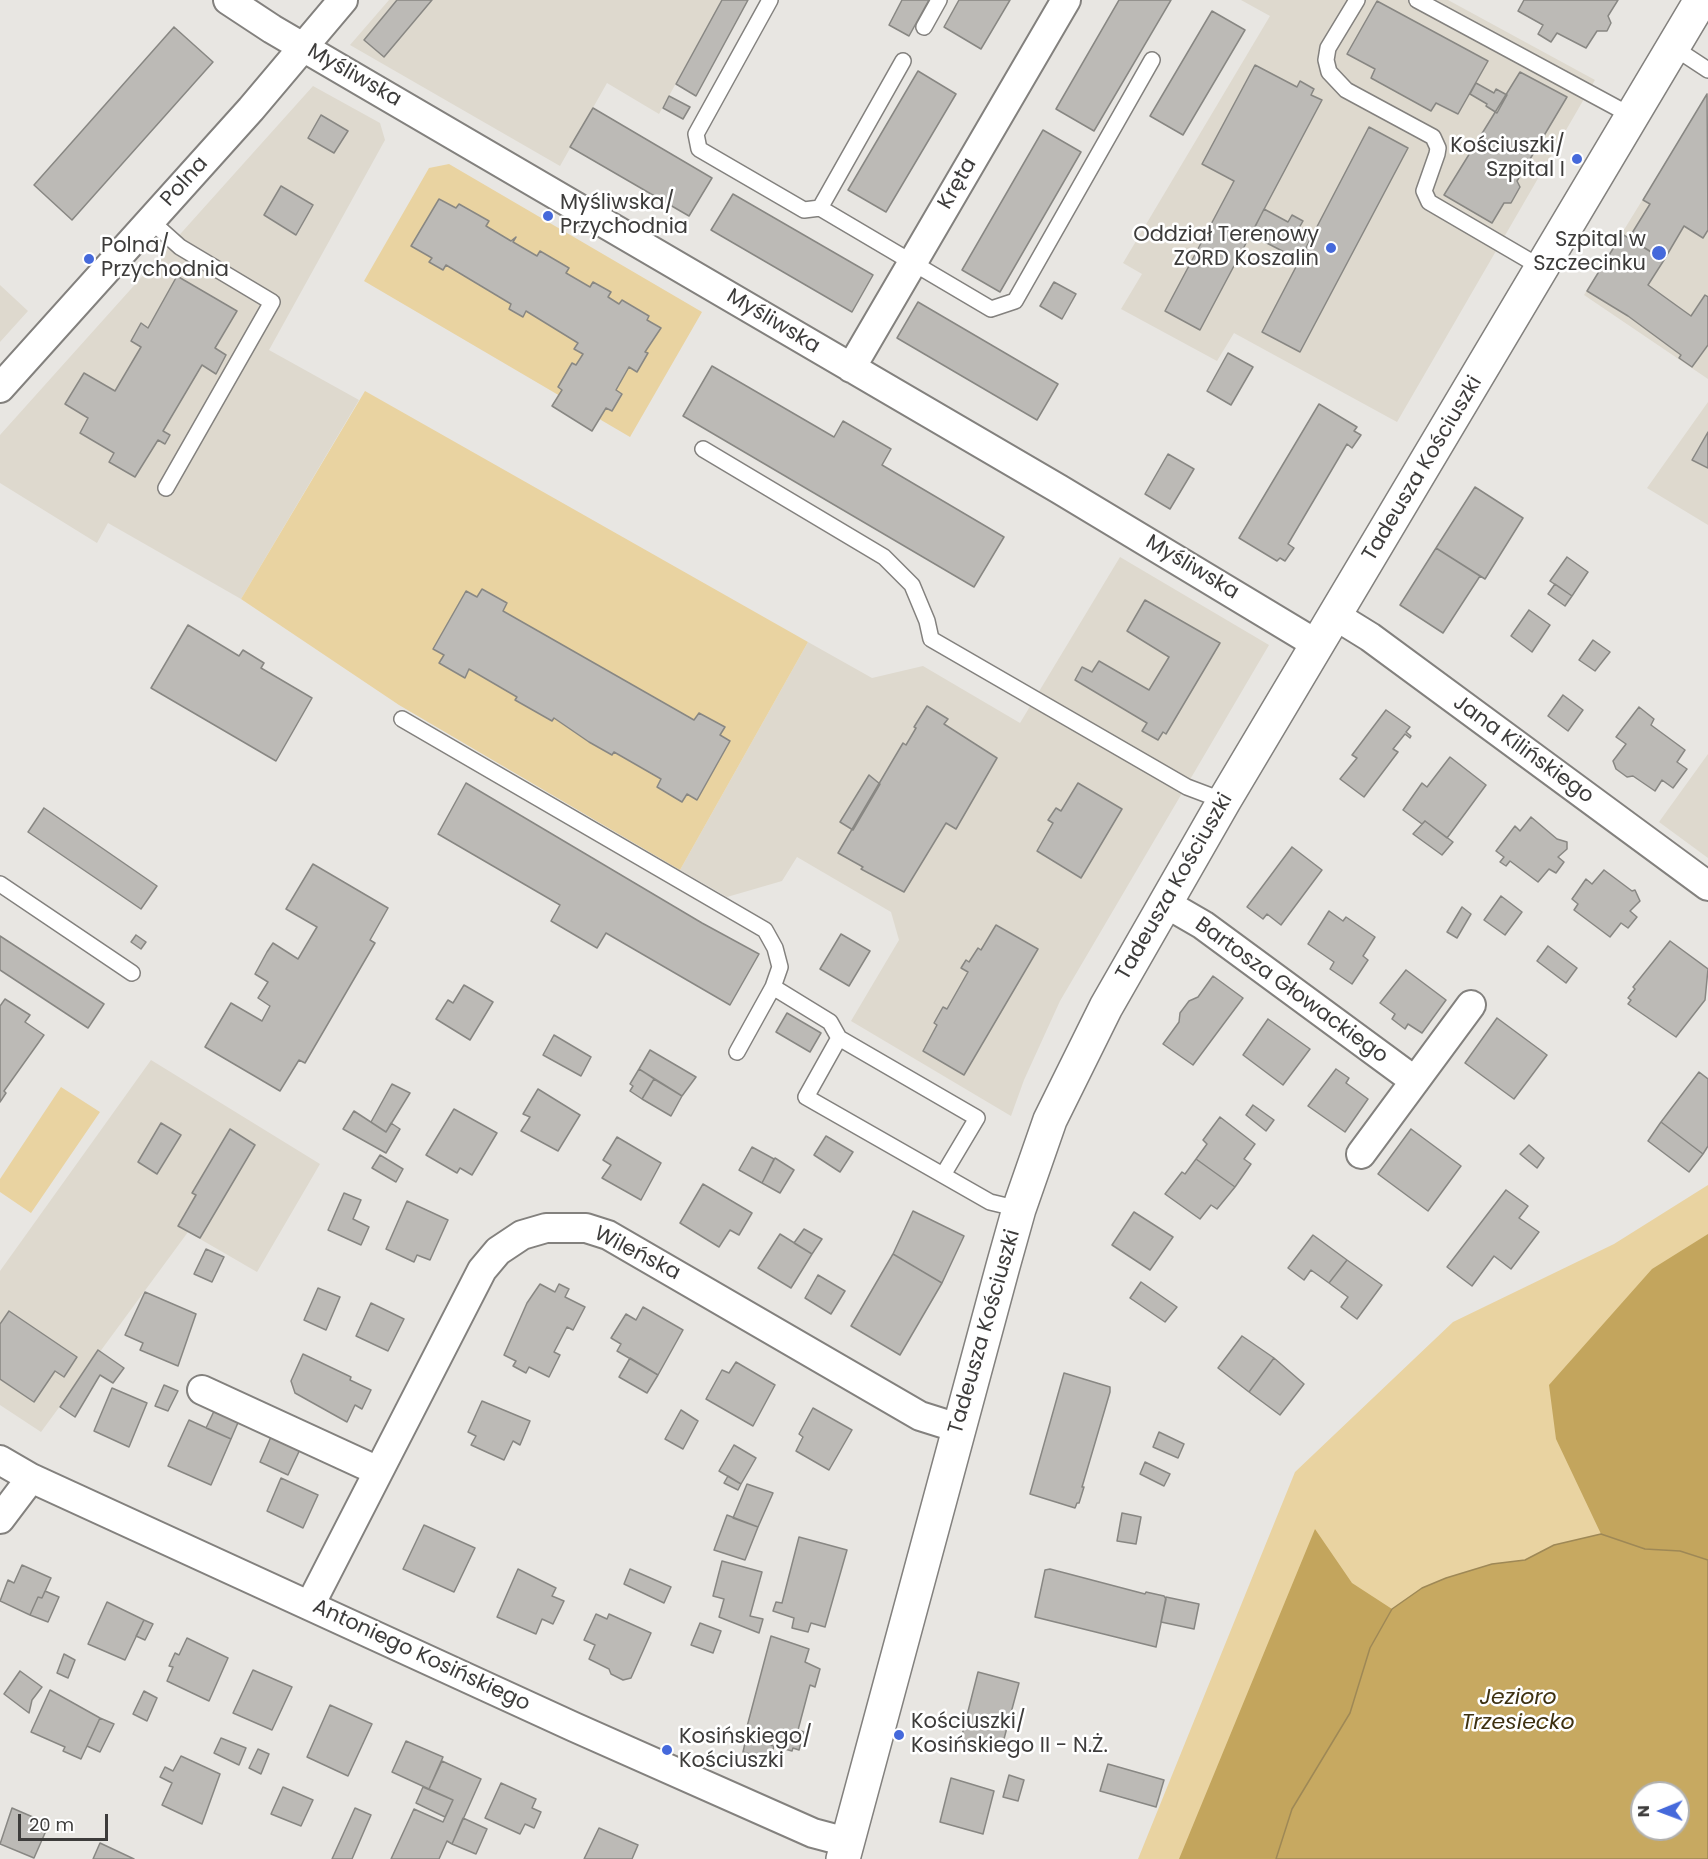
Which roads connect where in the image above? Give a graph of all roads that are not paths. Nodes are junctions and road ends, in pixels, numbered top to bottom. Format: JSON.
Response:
{"nodes":[{"id":1,"x":228,"y":0,"type":"edge"},
{"id":2,"x":343,"y":0,"type":"edge"},
{"id":3,"x":770,"y":0,"type":"edge"},
{"id":4,"x":939,"y":0,"type":"edge"},
{"id":5,"x":1066,"y":0,"type":"edge"},
{"id":6,"x":1357,"y":0,"type":"edge"},
{"id":7,"x":1417,"y":0,"type":"edge"},
{"id":8,"x":1701,"y":0,"type":"edge"},
{"id":9,"x":924,"y":27,"type":"dead end"},
{"id":10,"x":302,"y":46,"type":"junction"},
{"id":11,"x":1673,"y":48,"type":"junction"},
{"id":12,"x":1152,"y":60,"type":"dead end"},
{"id":13,"x":903,"y":61,"type":"dead end"},
{"id":14,"x":1708,"y":70,"type":"edge"},
{"id":15,"x":1632,"y":116,"type":"junction"},
{"id":16,"x":820,"y":208,"type":"junction"},
{"id":17,"x":151,"y":221,"type":"junction"},
{"id":18,"x":912,"y":264,"type":"junction"},
{"id":19,"x":1542,"y":268,"type":"junction"},
{"id":20,"x":851,"y":368,"type":"junction"},
{"id":21,"x":0,"y":388,"type":"edge"},
{"id":22,"x":703,"y":449,"type":"dead end"},
{"id":23,"x":166,"y":488,"type":"dead end"},
{"id":24,"x":1336,"y":616,"type":"junction"},
{"id":25,"x":1318,"y":645,"type":"junction"},
{"id":26,"x":402,"y":719,"type":"dead end"},
{"id":27,"x":1224,"y":801,"type":"junction"},
{"id":28,"x":0,"y":884,"type":"edge"},
{"id":29,"x":1708,"y":886,"type":"edge"},
{"id":30,"x":1165,"y":903,"type":"junction"},
{"id":31,"x":132,"y":973,"type":"dead end"},
{"id":32,"x":773,"y":987,"type":"junction"},
{"id":33,"x":1471,"y":1005,"type":"dead end"},
{"id":34,"x":839,"y":1038,"type":"junction"},
{"id":35,"x":737,"y":1052,"type":"dead end"},
{"id":36,"x":1415,"y":1081,"type":"junction"},
{"id":37,"x":1360,"y":1154,"type":"dead end"},
{"id":38,"x":943,"y":1175,"type":"junction"},
{"id":39,"x":1019,"y":1209,"type":"junction"},
{"id":40,"x":202,"y":1390,"type":"dead end"},
{"id":41,"x":958,"y":1428,"type":"junction"},
{"id":42,"x":0,"y":1460,"type":"edge"},
{"id":43,"x":378,"y":1471,"type":"junction"},
{"id":44,"x":31,"y":1478,"type":"junction"},
{"id":45,"x":0,"y":1519,"type":"edge"},
{"id":46,"x":310,"y":1605,"type":"junction"},
{"id":47,"x":845,"y":1851,"type":"edge"}],
"edges":[{"from":1,"to":10,"type":"street","name":"Myśliwska"},
{"from":2,"to":10,"type":"street","name":"Polna"},
{"from":3,"to":16,"type":"lane"},
{"from":4,"to":9,"type":"lane"},
{"from":5,"to":18,"type":"street","name":"Kręta"},
{"from":6,"to":19,"type":"lane"},
{"from":7,"to":15,"type":"lane"},
{"from":8,"to":11,"type":"street","name":"Tadeusza Kościuszki"},
{"from":10,"to":17,"type":"street","name":"Polna"},
{"from":10,"to":20,"type":"street","name":"Myśliwska"},
{"from":11,"to":14,"type":"lane"},
{"from":11,"to":15,"type":"street","name":"Tadeusza Kościuszki"},
{"from":12,"to":18,"type":"lane"},
{"from":13,"to":16,"type":"lane"},
{"from":15,"to":19,"type":"street","name":"Tadeusza Kościuszki"},
{"from":16,"to":18,"type":"lane"},
{"from":17,"to":21,"type":"street","name":"Polna"},
{"from":17,"to":23,"type":"lane"},
{"from":18,"to":20,"type":"street","name":"Kręta"},
{"from":19,"to":24,"type":"street","name":"Tadeusza Kościuszki"},
{"from":20,"to":25,"type":"street","name":"Myśliwska"},
{"from":22,"to":27,"type":"lane"},
{"from":24,"to":25,"type":"street","name":"Tadeusza Kościuszki"},
{"from":24,"to":29,"type":"street","name":"Jana Kilińskiego"},
{"from":25,"to":27,"type":"street","name":"Tadeusza Kościuszki"},
{"from":26,"to":32,"type":"lane"},
{"from":27,"to":30,"type":"street","name":"Tadeusza Kościuszki"},
{"from":28,"to":31,"type":"lane"},
{"from":30,"to":36,"type":"street","name":"Bartosza Głowackiego"},
{"from":30,"to":39,"type":"street","name":"Tadeusza Kościuszki"},
{"from":32,"to":34,"type":"lane"},
{"from":32,"to":35,"type":"lane"},
{"from":33,"to":36,"type":"street"},
{"from":34,"to":38,"type":"lane"},
{"from":34,"to":38,"type":"lane"},
{"from":36,"to":37,"type":"street"},
{"from":38,"to":39,"type":"lane"},
{"from":39,"to":41,"type":"street","name":"Tadeusza Kościuszki"},
{"from":40,"to":43,"type":"street"},
{"from":41,"to":43,"type":"street","name":"Wileńska"},
{"from":41,"to":47,"type":"street","name":"Tadeusza Kościuszki"},
{"from":42,"to":44,"type":"street","name":"Antoniego Kosińskiego"},
{"from":43,"to":46,"type":"street","name":"Wileńska"},
{"from":44,"to":45,"type":"street"},
{"from":44,"to":46,"type":"street","name":"Antoniego Kosińskiego"},
{"from":46,"to":47,"type":"street","name":"Antoniego Kosińskiego"}]}
